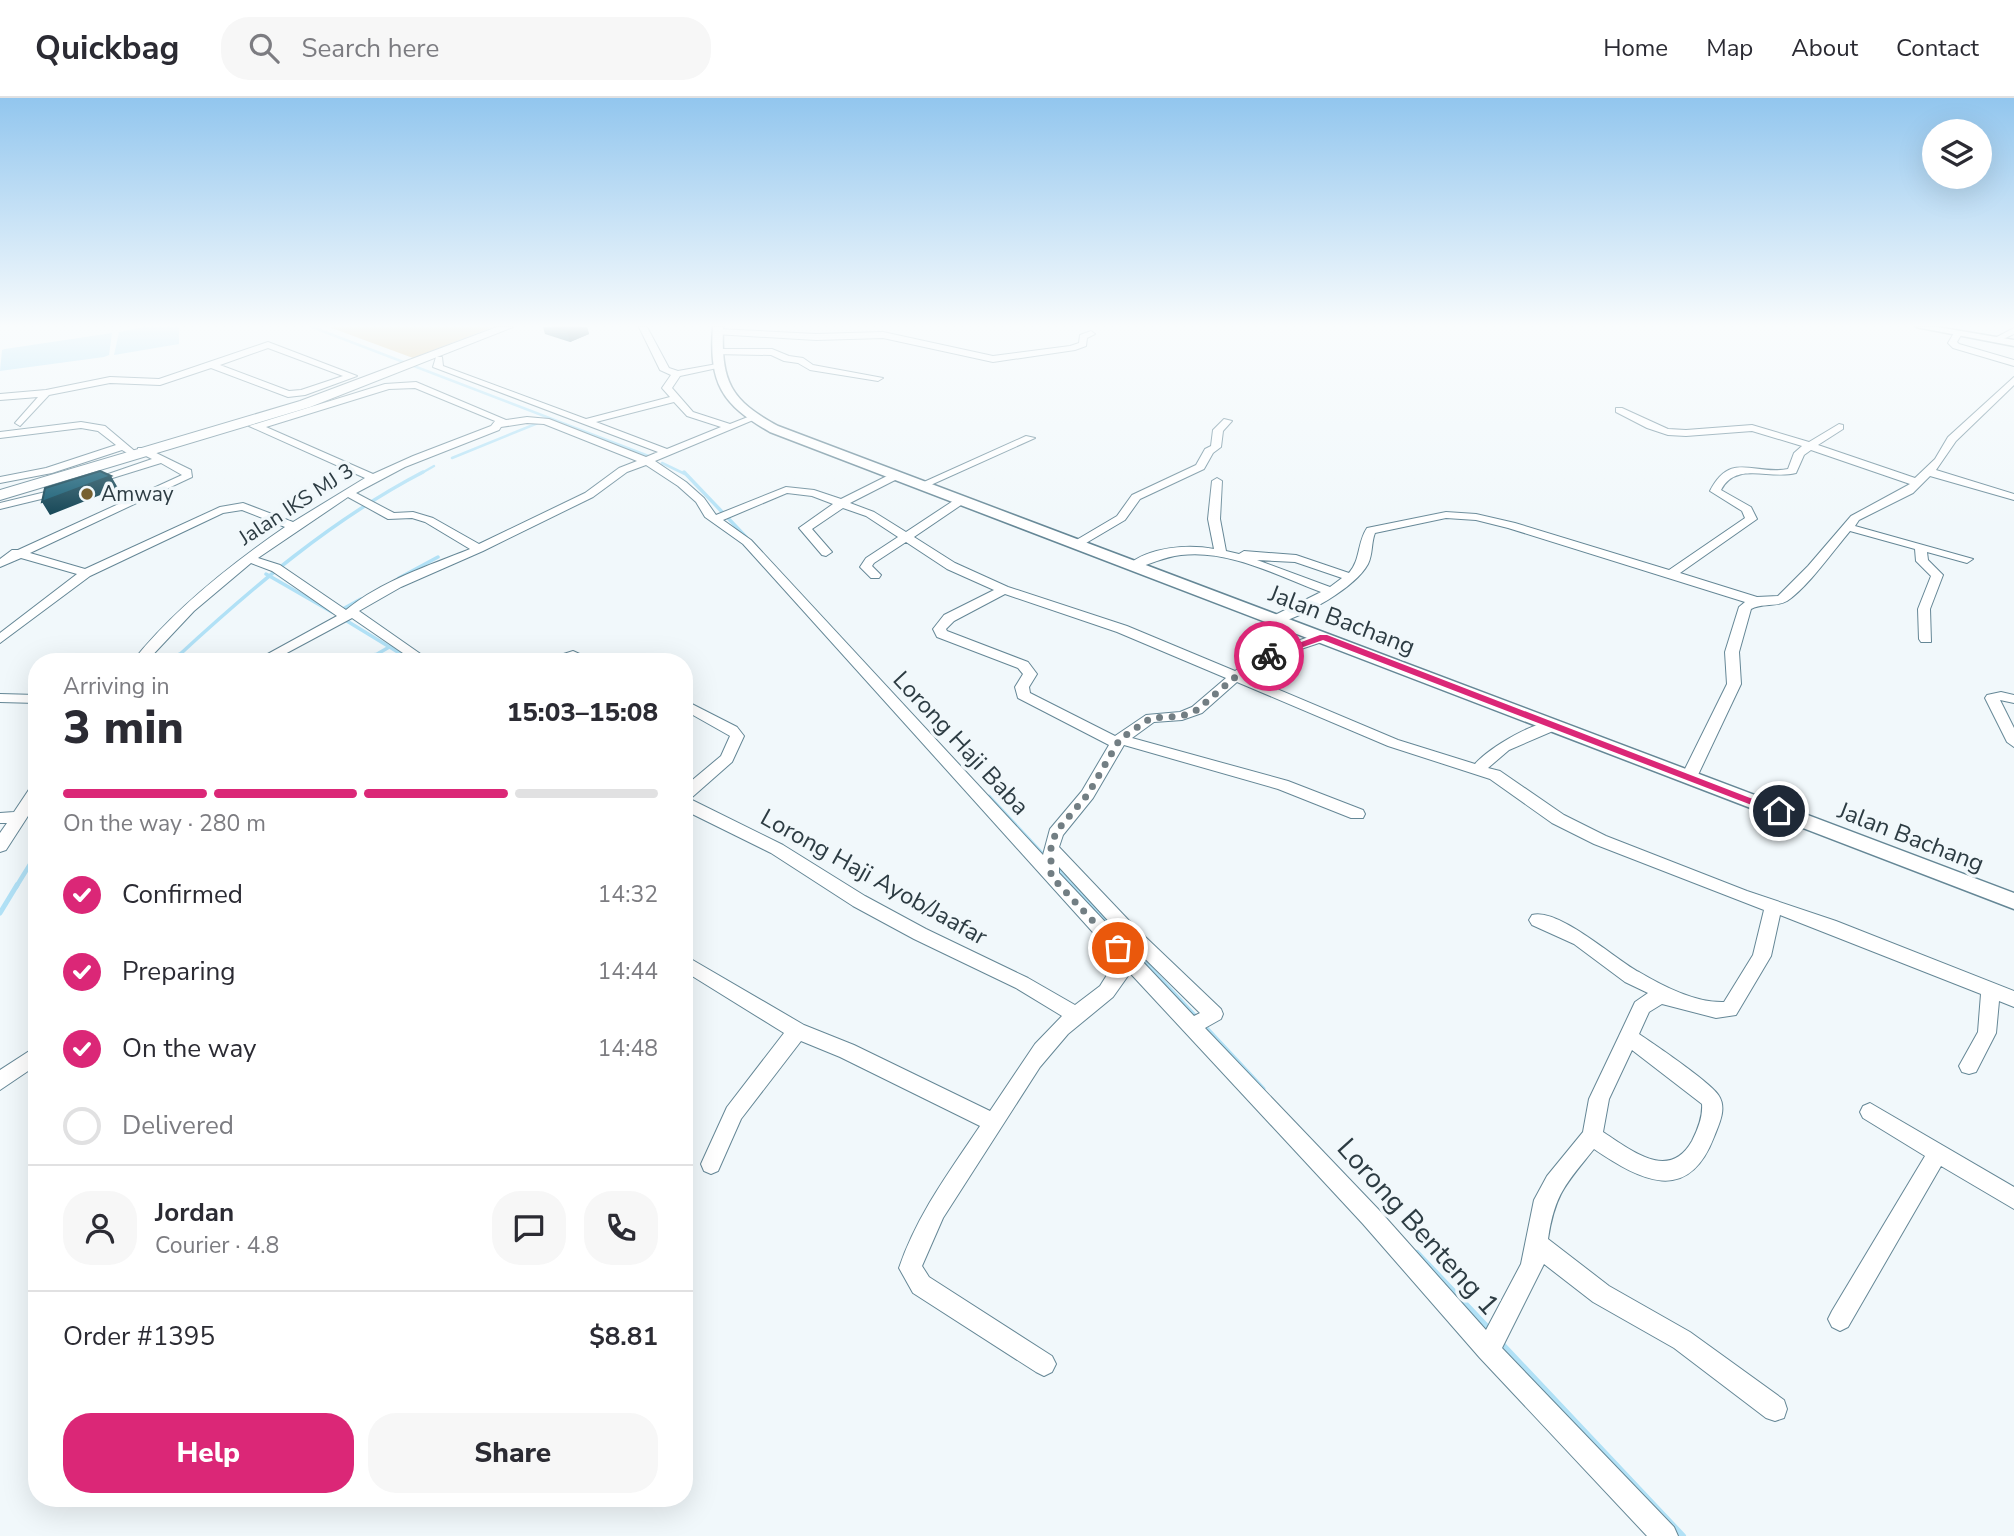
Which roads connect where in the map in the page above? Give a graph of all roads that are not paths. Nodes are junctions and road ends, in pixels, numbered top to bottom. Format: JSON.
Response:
{"nodes":[{"id":1,"x":33,"y":394,"type":"edge"},
{"id":2,"x":45,"y":394,"type":"edge"},
{"id":3,"x":329,"y":394,"type":"edge"},
{"id":4,"x":358,"y":394,"type":"edge"},
{"id":5,"x":434,"y":394,"type":"edge"},
{"id":6,"x":510,"y":394,"type":"edge"},
{"id":7,"x":671,"y":394,"type":"edge"},
{"id":8,"x":727,"y":394,"type":"edge"},
{"id":9,"x":1999,"y":394,"type":"edge"},
{"id":10,"x":0,"y":397,"type":"edge"},
{"id":11,"x":675,"y":399,"type":"junction"},
{"id":12,"x":1619,"y":410,"type":"dead end"},
{"id":13,"x":753,"y":418,"type":"junction"},
{"id":14,"x":1227,"y":421,"type":"dead end"},
{"id":15,"x":501,"y":422,"type":"junction"},
{"id":16,"x":585,"y":422,"type":"junction"},
{"id":17,"x":20,"y":423,"type":"dead end"},
{"id":18,"x":249,"y":424,"type":"junction"},
{"id":19,"x":727,"y":426,"type":"junction"},
{"id":20,"x":1839,"y":427,"type":"dead end"},
{"id":21,"x":0,"y":435,"type":"edge"},
{"id":22,"x":1030,"y":438,"type":"dead end"},
{"id":23,"x":1808,"y":444,"type":"junction"},
{"id":24,"x":141,"y":453,"type":"junction"},
{"id":25,"x":669,"y":453,"type":"junction"},
{"id":26,"x":431,"y":454,"type":"junction"},
{"id":27,"x":649,"y":461,"type":"junction"},
{"id":28,"x":450,"y":462,"type":"dead end"},
{"id":29,"x":1930,"y":472,"type":"junction"},
{"id":30,"x":895,"y":476,"type":"junction"},
{"id":31,"x":373,"y":478,"type":"junction"},
{"id":32,"x":0,"y":480,"type":"edge"},
{"id":33,"x":1217,"y":481,"type":"dead end"},
{"id":34,"x":1918,"y":484,"type":"junction"},
{"id":35,"x":920,"y":486,"type":"junction"},
{"id":36,"x":0,"y":493,"type":"edge"},
{"id":37,"x":349,"y":493,"type":"junction"},
{"id":38,"x":2014,"y":497,"type":"edge"},
{"id":39,"x":960,"y":501,"type":"junction"},
{"id":40,"x":842,"y":503,"type":"junction"},
{"id":41,"x":0,"y":506,"type":"edge"},
{"id":42,"x":722,"y":516,"type":"junction"},
{"id":43,"x":294,"y":527,"type":"junction"},
{"id":44,"x":1846,"y":527,"type":"junction"},
{"id":45,"x":902,"y":537,"type":"junction"},
{"id":46,"x":1077,"y":544,"type":"junction"},
{"id":47,"x":1921,"y":548,"type":"junction"},
{"id":48,"x":479,"y":549,"type":"junction"},
{"id":49,"x":1220,"y":551,"type":"junction"},
{"id":50,"x":825,"y":552,"type":"dead end"},
{"id":51,"x":0,"y":553,"type":"edge"},
{"id":52,"x":19,"y":553,"type":"junction"},
{"id":53,"x":1234,"y":555,"type":"junction"},
{"id":54,"x":248,"y":559,"type":"junction"},
{"id":55,"x":1967,"y":559,"type":"dead end"},
{"id":56,"x":0,"y":563,"type":"edge"},
{"id":57,"x":1134,"y":565,"type":"junction"},
{"id":58,"x":86,"y":573,"type":"junction"},
{"id":59,"x":1671,"y":574,"type":"junction"},
{"id":60,"x":875,"y":575,"type":"dead end"},
{"id":61,"x":1350,"y":577,"type":"junction"},
{"id":62,"x":1004,"y":590,"type":"junction"},
{"id":63,"x":1329,"y":591,"type":"junction"},
{"id":64,"x":1756,"y":601,"type":"junction"},
{"id":65,"x":349,"y":614,"type":"junction"},
{"id":66,"x":1278,"y":619,"type":"junction"},
{"id":67,"x":1323,"y":637,"type":"junction"},
{"id":68,"x":0,"y":639,"type":"edge"},
{"id":69,"x":1926,"y":639,"type":"dead end"},
{"id":70,"x":147,"y":653,"type":"edge"},
{"id":71,"x":276,"y":653,"type":"edge"},
{"id":72,"x":412,"y":653,"type":"edge"},
{"id":73,"x":1234,"y":678,"type":"junction"},
{"id":74,"x":0,"y":698,"type":"edge"},
{"id":75,"x":28,"y":699,"type":"edge"},
{"id":76,"x":2014,"y":699,"type":"edge"},
{"id":77,"x":693,"y":710,"type":"edge"},
{"id":78,"x":1555,"y":725,"type":"junction"},
{"id":79,"x":1118,"y":741,"type":"junction"},
{"id":80,"x":2014,"y":742,"type":"edge"},
{"id":81,"x":1479,"y":769,"type":"junction"},
{"id":82,"x":1689,"y":777,"type":"junction"},
{"id":83,"x":693,"y":788,"type":"edge"},
{"id":84,"x":28,"y":803,"type":"edge"},
{"id":85,"x":693,"y":807,"type":"edge"},
{"id":86,"x":1357,"y":814,"type":"dead end"},
{"id":87,"x":19,"y":817,"type":"junction"},
{"id":88,"x":0,"y":818,"type":"edge"},
{"id":89,"x":0,"y":846,"type":"edge"},
{"id":90,"x":1051,"y":861,"type":"junction"},
{"id":91,"x":2014,"y":901,"type":"edge"},
{"id":92,"x":1773,"y":907,"type":"junction"},
{"id":93,"x":1538,"y":920,"type":"dead end"},
{"id":94,"x":1127,"y":958,"type":"junction"},
{"id":95,"x":693,"y":967,"type":"edge"},
{"id":96,"x":1991,"y":990,"type":"junction"},
{"id":97,"x":1667,"y":994,"type":"junction"},
{"id":98,"x":2014,"y":999,"type":"edge"},
{"id":99,"x":1076,"y":1015,"type":"junction"},
{"id":100,"x":1198,"y":1024,"type":"junction"},
{"id":101,"x":797,"y":1031,"type":"junction"},
{"id":102,"x":1628,"y":1037,"type":"junction"},
{"id":103,"x":28,"y":1061,"type":"edge"},
{"id":104,"x":1969,"y":1066,"type":"dead end"},
{"id":105,"x":0,"y":1081,"type":"edge"},
{"id":106,"x":1870,"y":1112,"type":"dead end"},
{"id":107,"x":994,"y":1122,"type":"junction"},
{"id":108,"x":1592,"y":1136,"type":"junction"},
{"id":109,"x":1938,"y":1153,"type":"junction"},
{"id":110,"x":711,"y":1164,"type":"dead end"},
{"id":111,"x":2014,"y":1199,"type":"edge"},
{"id":112,"x":1536,"y":1244,"type":"junction"},
{"id":113,"x":1840,"y":1319,"type":"dead end"},
{"id":114,"x":1490,"y":1345,"type":"junction"},
{"id":115,"x":1044,"y":1364,"type":"dead end"},
{"id":116,"x":1774,"y":1409,"type":"dead end"},
{"id":117,"x":1665,"y":1536,"type":"edge"}],
"edges":[{"from":1,"to":10,"type":"street"},
{"from":2,"to":17,"type":"street"},
{"from":3,"to":18,"type":"main road"},
{"from":4,"to":18,"type":"street"},
{"from":5,"to":15,"type":"street"},
{"from":6,"to":16,"type":"street"},
{"from":7,"to":11,"type":"street"},
{"from":8,"to":13,"type":"street","name":"Jalan Bachang"},
{"from":9,"to":29,"type":"street"},
{"from":11,"to":16,"type":"street"},
{"from":11,"to":19,"type":"street"},
{"from":12,"to":23,"type":"street"},
{"from":13,"to":19,"type":"street"},
{"from":13,"to":30,"type":"street","name":"Jalan Bachang"},
{"from":14,"to":46,"type":"street"},
{"from":15,"to":26,"type":"street","name":"Jalan IKS MJ 3"},
{"from":15,"to":27,"type":"street"},
{"from":16,"to":25,"type":"street"},
{"from":18,"to":24,"type":"main road"},
{"from":18,"to":31,"type":"street"},
{"from":19,"to":25,"type":"street"},
{"from":20,"to":23,"type":"street"},
{"from":21,"to":24,"type":"street"},
{"from":22,"to":35,"type":"street"},
{"from":23,"to":34,"type":"street"},
{"from":23,"to":59,"type":"street"},
{"from":24,"to":32,"type":"street"},
{"from":24,"to":36,"type":"main road"},
{"from":24,"to":41,"type":"street"},
{"from":24,"to":52,"type":"street"},
{"from":25,"to":27,"type":"street"},
{"from":26,"to":28,"type":"street"},
{"from":26,"to":31,"type":"street","name":"Jalan IKS MJ 3"},
{"from":27,"to":42,"type":"street","name":"Lorong Haji Baba"},
{"from":27,"to":48,"type":"street"},
{"from":29,"to":34,"type":"street"},
{"from":29,"to":38,"type":"street"},
{"from":30,"to":35,"type":"street","name":"Jalan Bachang"},
{"from":30,"to":40,"type":"street"},
{"from":31,"to":37,"type":"street","name":"Jalan IKS MJ 3"},
{"from":33,"to":49,"type":"street"},
{"from":34,"to":44,"type":"street"},
{"from":35,"to":39,"type":"street","name":"Jalan Bachang"},
{"from":37,"to":43,"type":"street","name":"Jalan IKS MJ 3"},
{"from":37,"to":48,"type":"street"},
{"from":39,"to":45,"type":"street"},
{"from":39,"to":46,"type":"street","name":"Jalan Bachang"},
{"from":40,"to":42,"type":"street"},
{"from":40,"to":45,"type":"street"},
{"from":40,"to":50,"type":"street"},
{"from":42,"to":90,"type":"street","name":"Lorong Haji Baba"},
{"from":43,"to":54,"type":"street","name":"Jalan IKS MJ 3"},
{"from":43,"to":58,"type":"street"},
{"from":44,"to":47,"type":"street"},
{"from":44,"to":64,"type":"street"},
{"from":45,"to":60,"type":"street"},
{"from":45,"to":62,"type":"street"},
{"from":46,"to":57,"type":"street","name":"Jalan Bachang"},
{"from":47,"to":55,"type":"street"},
{"from":47,"to":69,"type":"street"},
{"from":48,"to":65,"type":"street"},
{"from":49,"to":53,"type":"street"},
{"from":49,"to":57,"type":"street"},
{"from":51,"to":52,"type":"street"},
{"from":52,"to":56,"type":"street"},
{"from":52,"to":58,"type":"street"},
{"from":53,"to":61,"type":"street"},
{"from":53,"to":63,"type":"street"},
{"from":54,"to":65,"type":"street"},
{"from":54,"to":70,"type":"street","name":"Jalan IKS MJ 3"},
{"from":57,"to":66,"type":"street","name":"Jalan Bachang"},
{"from":58,"to":68,"type":"street"},
{"from":59,"to":61,"type":"street"},
{"from":59,"to":64,"type":"street"},
{"from":61,"to":63,"type":"street"},
{"from":62,"to":73,"type":"street"},
{"from":62,"to":79,"type":"street"},
{"from":63,"to":66,"type":"street"},
{"from":64,"to":82,"type":"street"},
{"from":65,"to":71,"type":"street"},
{"from":65,"to":72,"type":"street"},
{"from":66,"to":67,"type":"street","name":"Jalan Bachang"},
{"from":67,"to":73,"type":"street"},
{"from":67,"to":78,"type":"street","name":"Jalan Bachang"},
{"from":73,"to":79,"type":"street"},
{"from":73,"to":81,"type":"street"},
{"from":74,"to":75,"type":"street"},
{"from":76,"to":80,"type":"street"},
{"from":77,"to":83,"type":"street"},
{"from":78,"to":81,"type":"street"},
{"from":78,"to":82,"type":"street","name":"Jalan Bachang"},
{"from":79,"to":86,"type":"street"},
{"from":79,"to":90,"type":"street"},
{"from":81,"to":92,"type":"street"},
{"from":82,"to":91,"type":"street","name":"Jalan Bachang"},
{"from":84,"to":87,"type":"street"},
{"from":85,"to":99,"type":"street","name":"Lorong Haji Ayob/Jaafar"},
{"from":87,"to":88,"type":"street"},
{"from":87,"to":89,"type":"street"},
{"from":90,"to":94,"type":"street","name":"Lorong Haji Baba"},
{"from":90,"to":100,"type":"street"},
{"from":92,"to":96,"type":"street"},
{"from":92,"to":97,"type":"street"},
{"from":93,"to":97,"type":"street"},
{"from":94,"to":99,"type":"street"},
{"from":94,"to":100,"type":"street","name":"Lorong Benteng 1"},
{"from":95,"to":101,"type":"street"},
{"from":96,"to":98,"type":"street"},
{"from":96,"to":104,"type":"street"},
{"from":97,"to":102,"type":"street"},
{"from":99,"to":107,"type":"street"},
{"from":100,"to":114,"type":"street","name":"Lorong Benteng 1"},
{"from":101,"to":107,"type":"street"},
{"from":101,"to":110,"type":"street"},
{"from":102,"to":108,"type":"street"},
{"from":102,"to":108,"type":"street"},
{"from":103,"to":105,"type":"street"},
{"from":106,"to":109,"type":"street"},
{"from":107,"to":115,"type":"street"},
{"from":108,"to":112,"type":"street"},
{"from":109,"to":111,"type":"street"},
{"from":109,"to":113,"type":"street"},
{"from":112,"to":114,"type":"street"},
{"from":112,"to":116,"type":"street"},
{"from":114,"to":117,"type":"street","name":"Lorong Benteng 1"}]}
